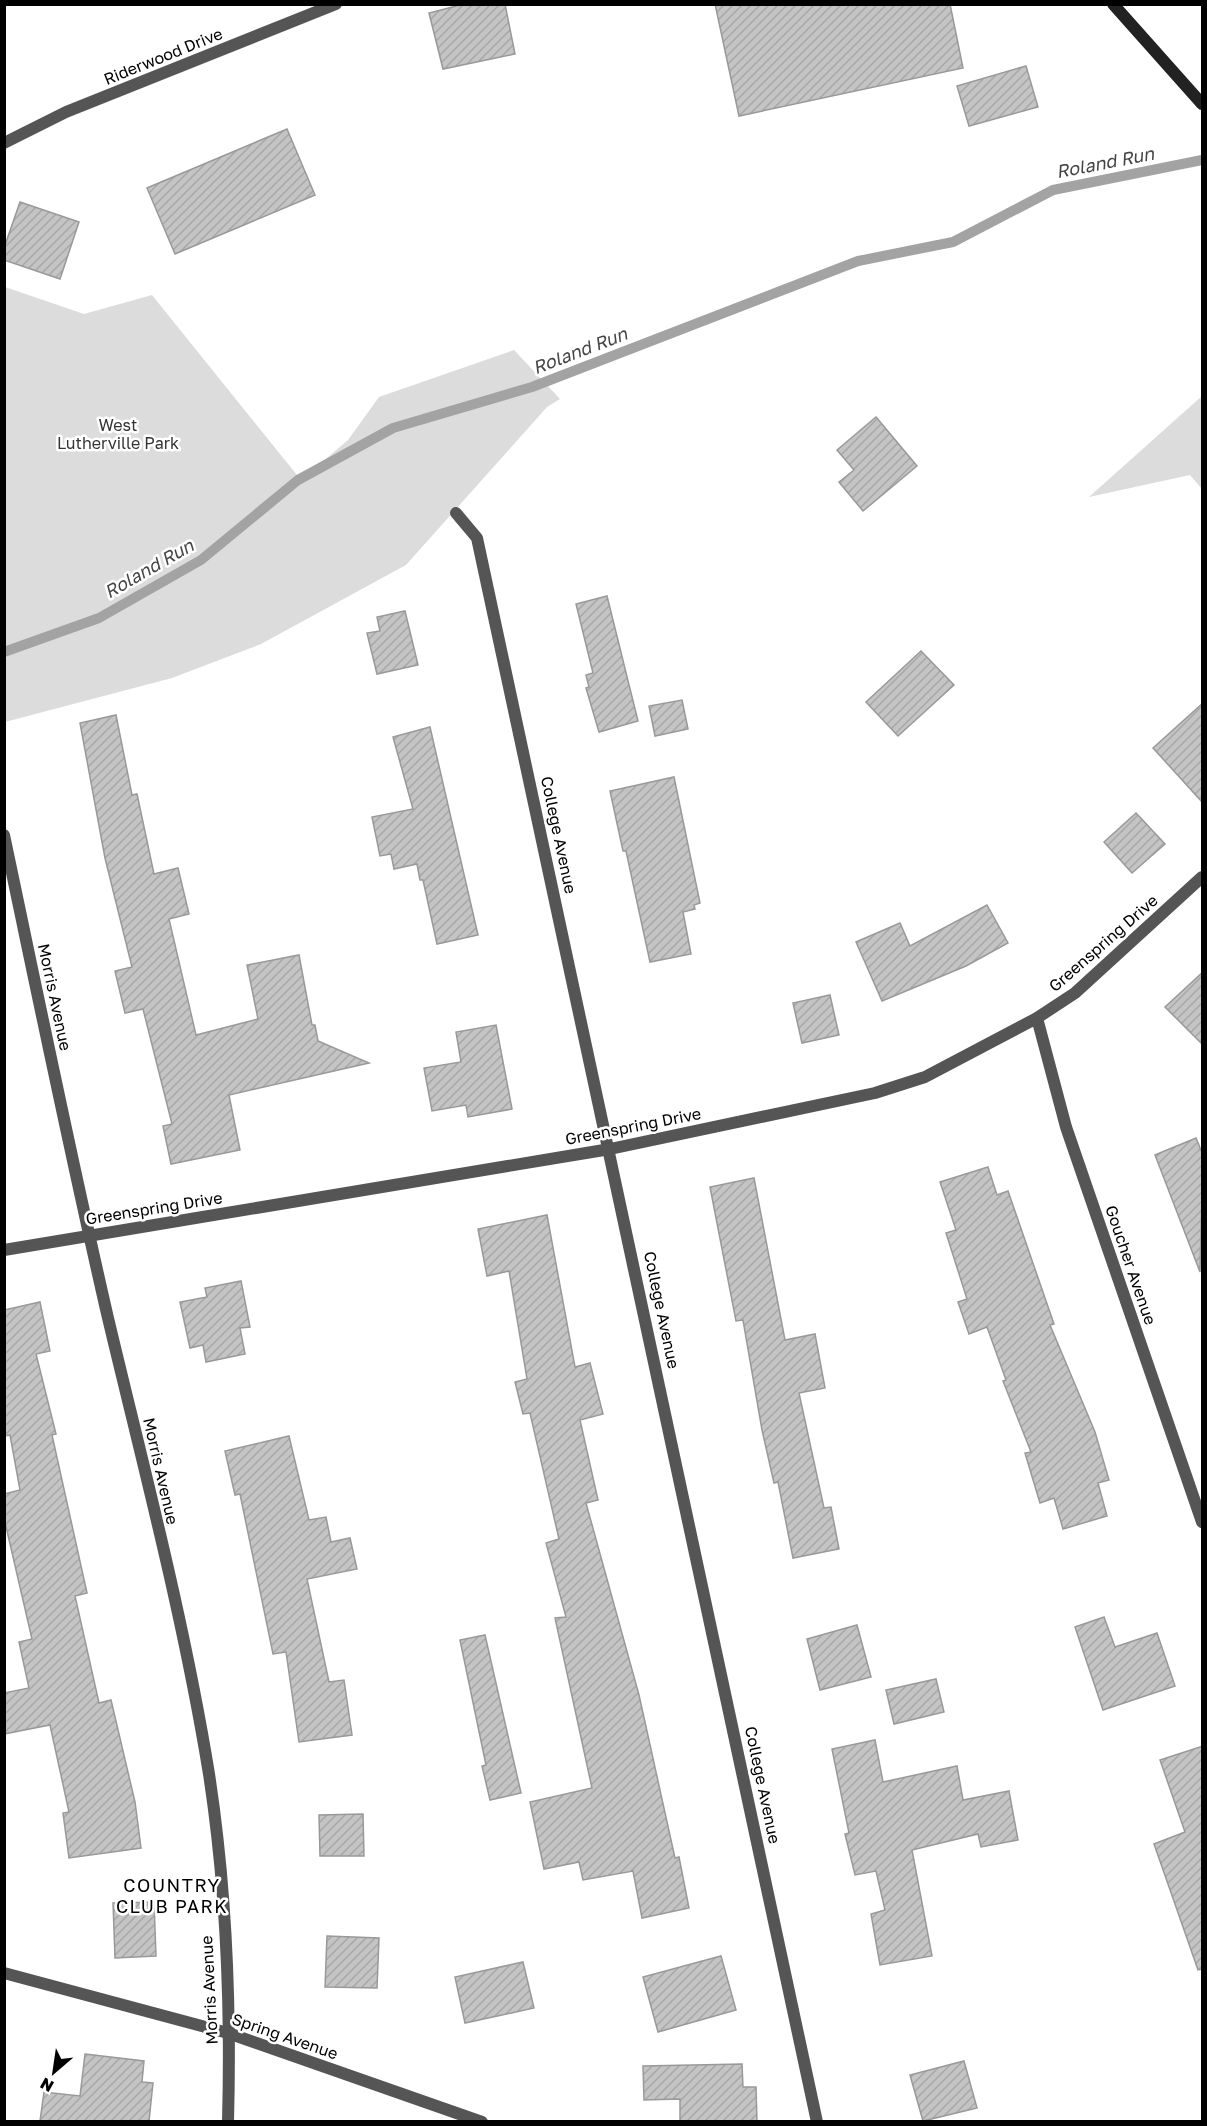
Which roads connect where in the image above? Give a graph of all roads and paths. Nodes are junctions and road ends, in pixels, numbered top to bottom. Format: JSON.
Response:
{"nodes":[{"id":1,"x":336,"y":4,"type":"edge"},
{"id":2,"x":1113,"y":4,"type":"edge"},
{"id":3,"x":1203,"y":104,"type":"edge"},
{"id":4,"x":4,"y":143,"type":"edge"},
{"id":5,"x":456,"y":513,"type":"dead end"},
{"id":6,"x":4,"y":835,"type":"edge"},
{"id":7,"x":1203,"y":877,"type":"edge"},
{"id":8,"x":1037,"y":1018,"type":"junction"},
{"id":9,"x":610,"y":1149,"type":"junction"},
{"id":10,"x":89,"y":1235,"type":"junction"},
{"id":11,"x":4,"y":1250,"type":"edge"},
{"id":12,"x":1203,"y":1522,"type":"edge"},
{"id":13,"x":4,"y":1973,"type":"edge"},
{"id":14,"x":228,"y":2033,"type":"junction"},
{"id":15,"x":228,"y":2121,"type":"edge"},
{"id":16,"x":482,"y":2121,"type":"edge"},
{"id":17,"x":818,"y":2121,"type":"edge"}],
"edges":[{"from":1,"to":4,"type":"street","name":"Riderwood Drive"},
{"from":2,"to":3,"type":"main road"},
{"from":5,"to":9,"type":"street","name":"College Avenue"},
{"from":6,"to":10,"type":"street","name":"Morris Avenue"},
{"from":7,"to":8,"type":"street","name":"Greenspring Drive"},
{"from":8,"to":9,"type":"street","name":"Greenspring Drive"},
{"from":8,"to":12,"type":"street","name":"Goucher Avenue"},
{"from":9,"to":10,"type":"street","name":"Greenspring Drive"},
{"from":9,"to":17,"type":"street","name":"College Avenue"},
{"from":10,"to":11,"type":"street","name":"Greenspring Drive"},
{"from":10,"to":14,"type":"street","name":"Morris Avenue"},
{"from":13,"to":14,"type":"street","name":"Spring Avenue"},
{"from":14,"to":15,"type":"street","name":"Morris Avenue"},
{"from":14,"to":16,"type":"street","name":"Spring Avenue"}]}
